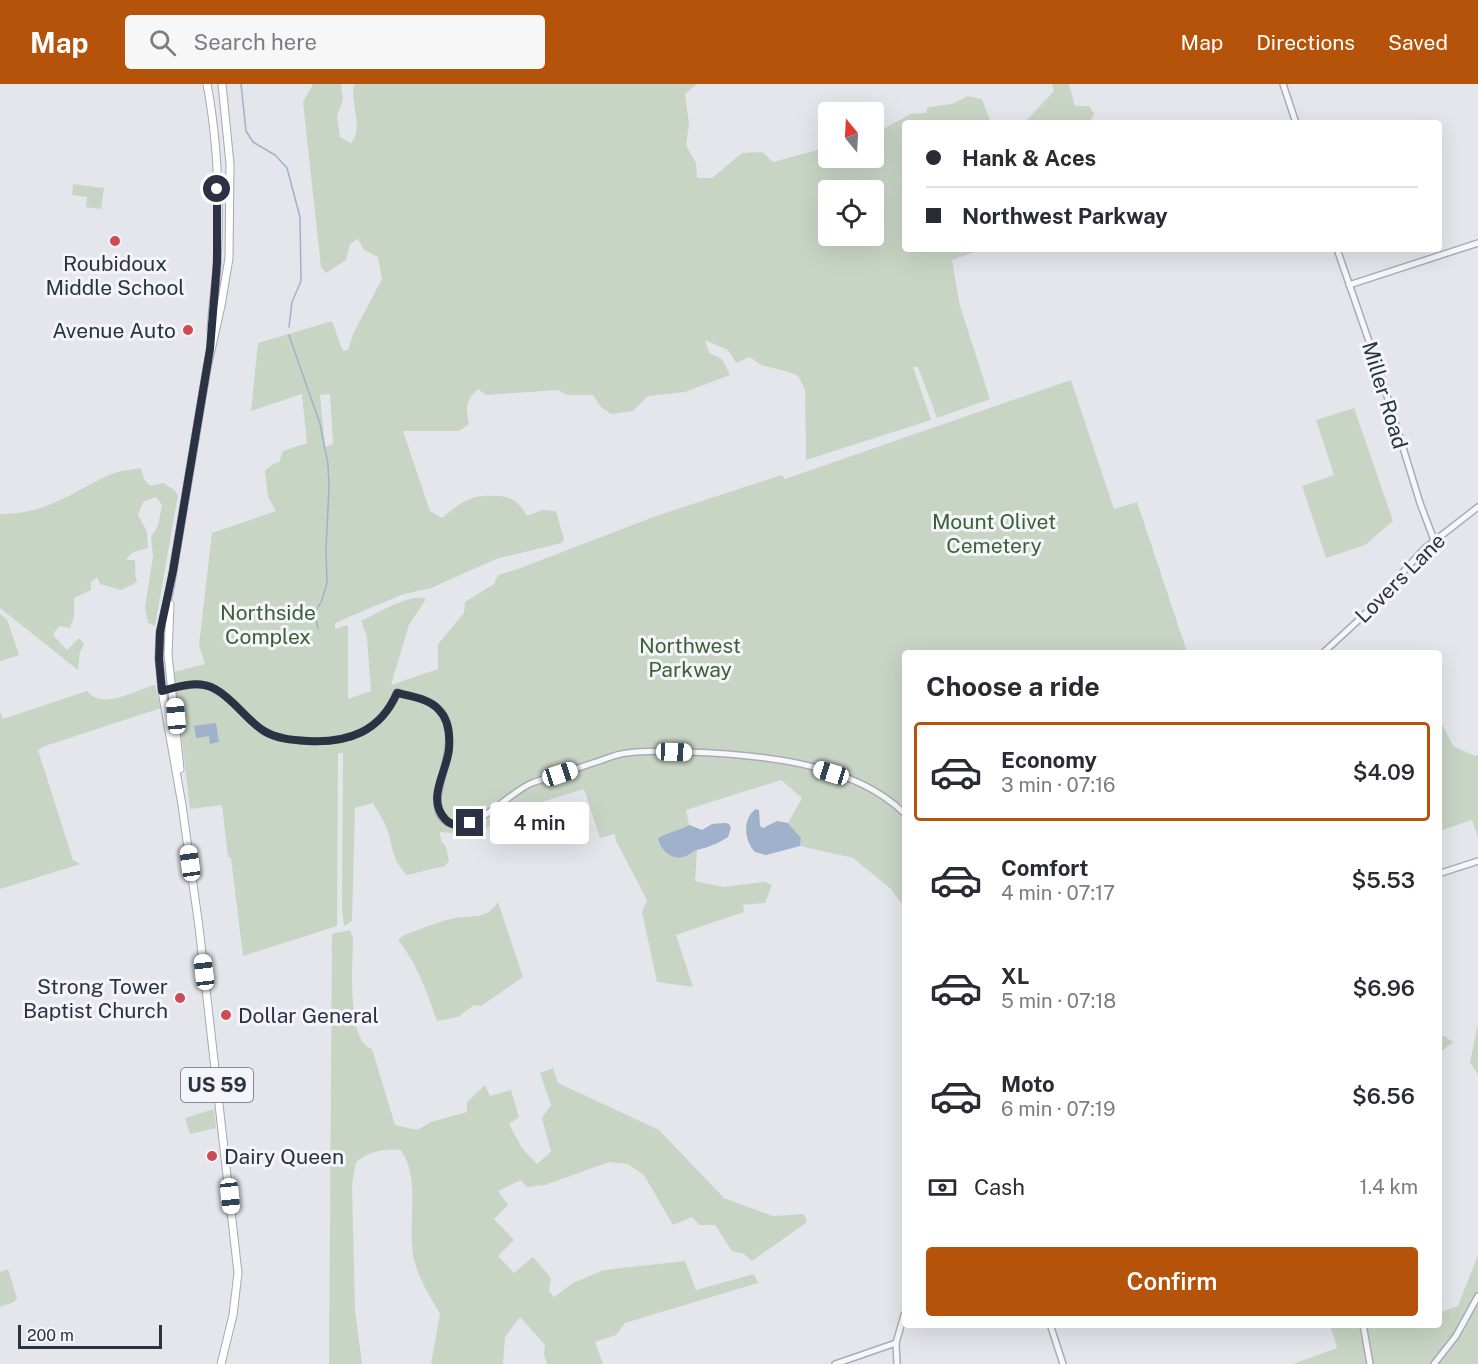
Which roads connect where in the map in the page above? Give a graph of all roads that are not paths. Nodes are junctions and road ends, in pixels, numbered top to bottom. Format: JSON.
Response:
{"nodes":[{"id":1,"x":207,"y":84,"type":"edge"},
{"id":2,"x":222,"y":84,"type":"edge"},
{"id":3,"x":1283,"y":84,"type":"edge"},
{"id":4,"x":1295,"y":120,"type":"edge"},
{"id":5,"x":230,"y":156,"type":"junction"},
{"id":6,"x":215,"y":158,"type":"junction"},
{"id":7,"x":1478,"y":243,"type":"edge"},
{"id":8,"x":1338,"y":252,"type":"edge"},
{"id":9,"x":1349,"y":285,"type":"junction"},
{"id":10,"x":210,"y":349,"type":"junction"},
{"id":11,"x":1478,"y":507,"type":"edge"},
{"id":12,"x":1434,"y":540,"type":"junction"},
{"id":13,"x":170,"y":590,"type":"junction"},
{"id":14,"x":1326,"y":650,"type":"edge"},
{"id":15,"x":172,"y":688,"type":"junction"},
{"id":16,"x":162,"y":691,"type":"junction"},
{"id":17,"x":182,"y":805,"type":"junction"},
{"id":18,"x":902,"y":811,"type":"edge"},
{"id":19,"x":1478,"y":861,"type":"edge"},
{"id":20,"x":1442,"y":873,"type":"edge"},
{"id":21,"x":1478,"y":1296,"type":"edge"},
{"id":22,"x":902,"y":1322,"type":"edge"},
{"id":23,"x":1051,"y":1328,"type":"edge"},
{"id":24,"x":1364,"y":1328,"type":"edge"},
{"id":25,"x":896,"y":1343,"type":"junction"},
{"id":26,"x":221,"y":1364,"type":"edge"},
{"id":27,"x":835,"y":1364,"type":"edge"},
{"id":28,"x":897,"y":1364,"type":"edge"},
{"id":29,"x":1063,"y":1364,"type":"edge"},
{"id":30,"x":1370,"y":1364,"type":"edge"},
{"id":31,"x":1434,"y":1364,"type":"edge"}],
"edges":[{"from":1,"to":6,"type":"main road","number":"US 59"},
{"from":2,"to":5,"type":"main road","number":"US 59"},
{"from":3,"to":4,"type":"street"},
{"from":5,"to":6,"type":"main road"},
{"from":5,"to":10,"type":"main road","number":"US 59"},
{"from":6,"to":10,"type":"main road","number":"US 59"},
{"from":7,"to":9,"type":"street"},
{"from":8,"to":9,"type":"street","name":"Miller Road"},
{"from":9,"to":12,"type":"street","name":"Miller Road"},
{"from":10,"to":13,"type":"main road","number":"US 59"},
{"from":11,"to":12,"type":"street","name":"Lovers Lane"},
{"from":12,"to":14,"type":"street","name":"Lovers Lane"},
{"from":13,"to":15,"type":"main road","number":"US 59"},
{"from":13,"to":16,"type":"main road","number":"US 59"},
{"from":15,"to":16,"type":"street"},
{"from":15,"to":17,"type":"main road","number":"US 59"},
{"from":15,"to":18,"type":"street"},
{"from":16,"to":17,"type":"main road","number":"US 59"},
{"from":17,"to":26,"type":"main road","number":"US 59"},
{"from":19,"to":20,"type":"street"},
{"from":21,"to":31,"type":"street"},
{"from":22,"to":25,"type":"street"},
{"from":23,"to":29,"type":"street"},
{"from":24,"to":30,"type":"street"},
{"from":25,"to":27,"type":"street"},
{"from":25,"to":28,"type":"street"}]}
